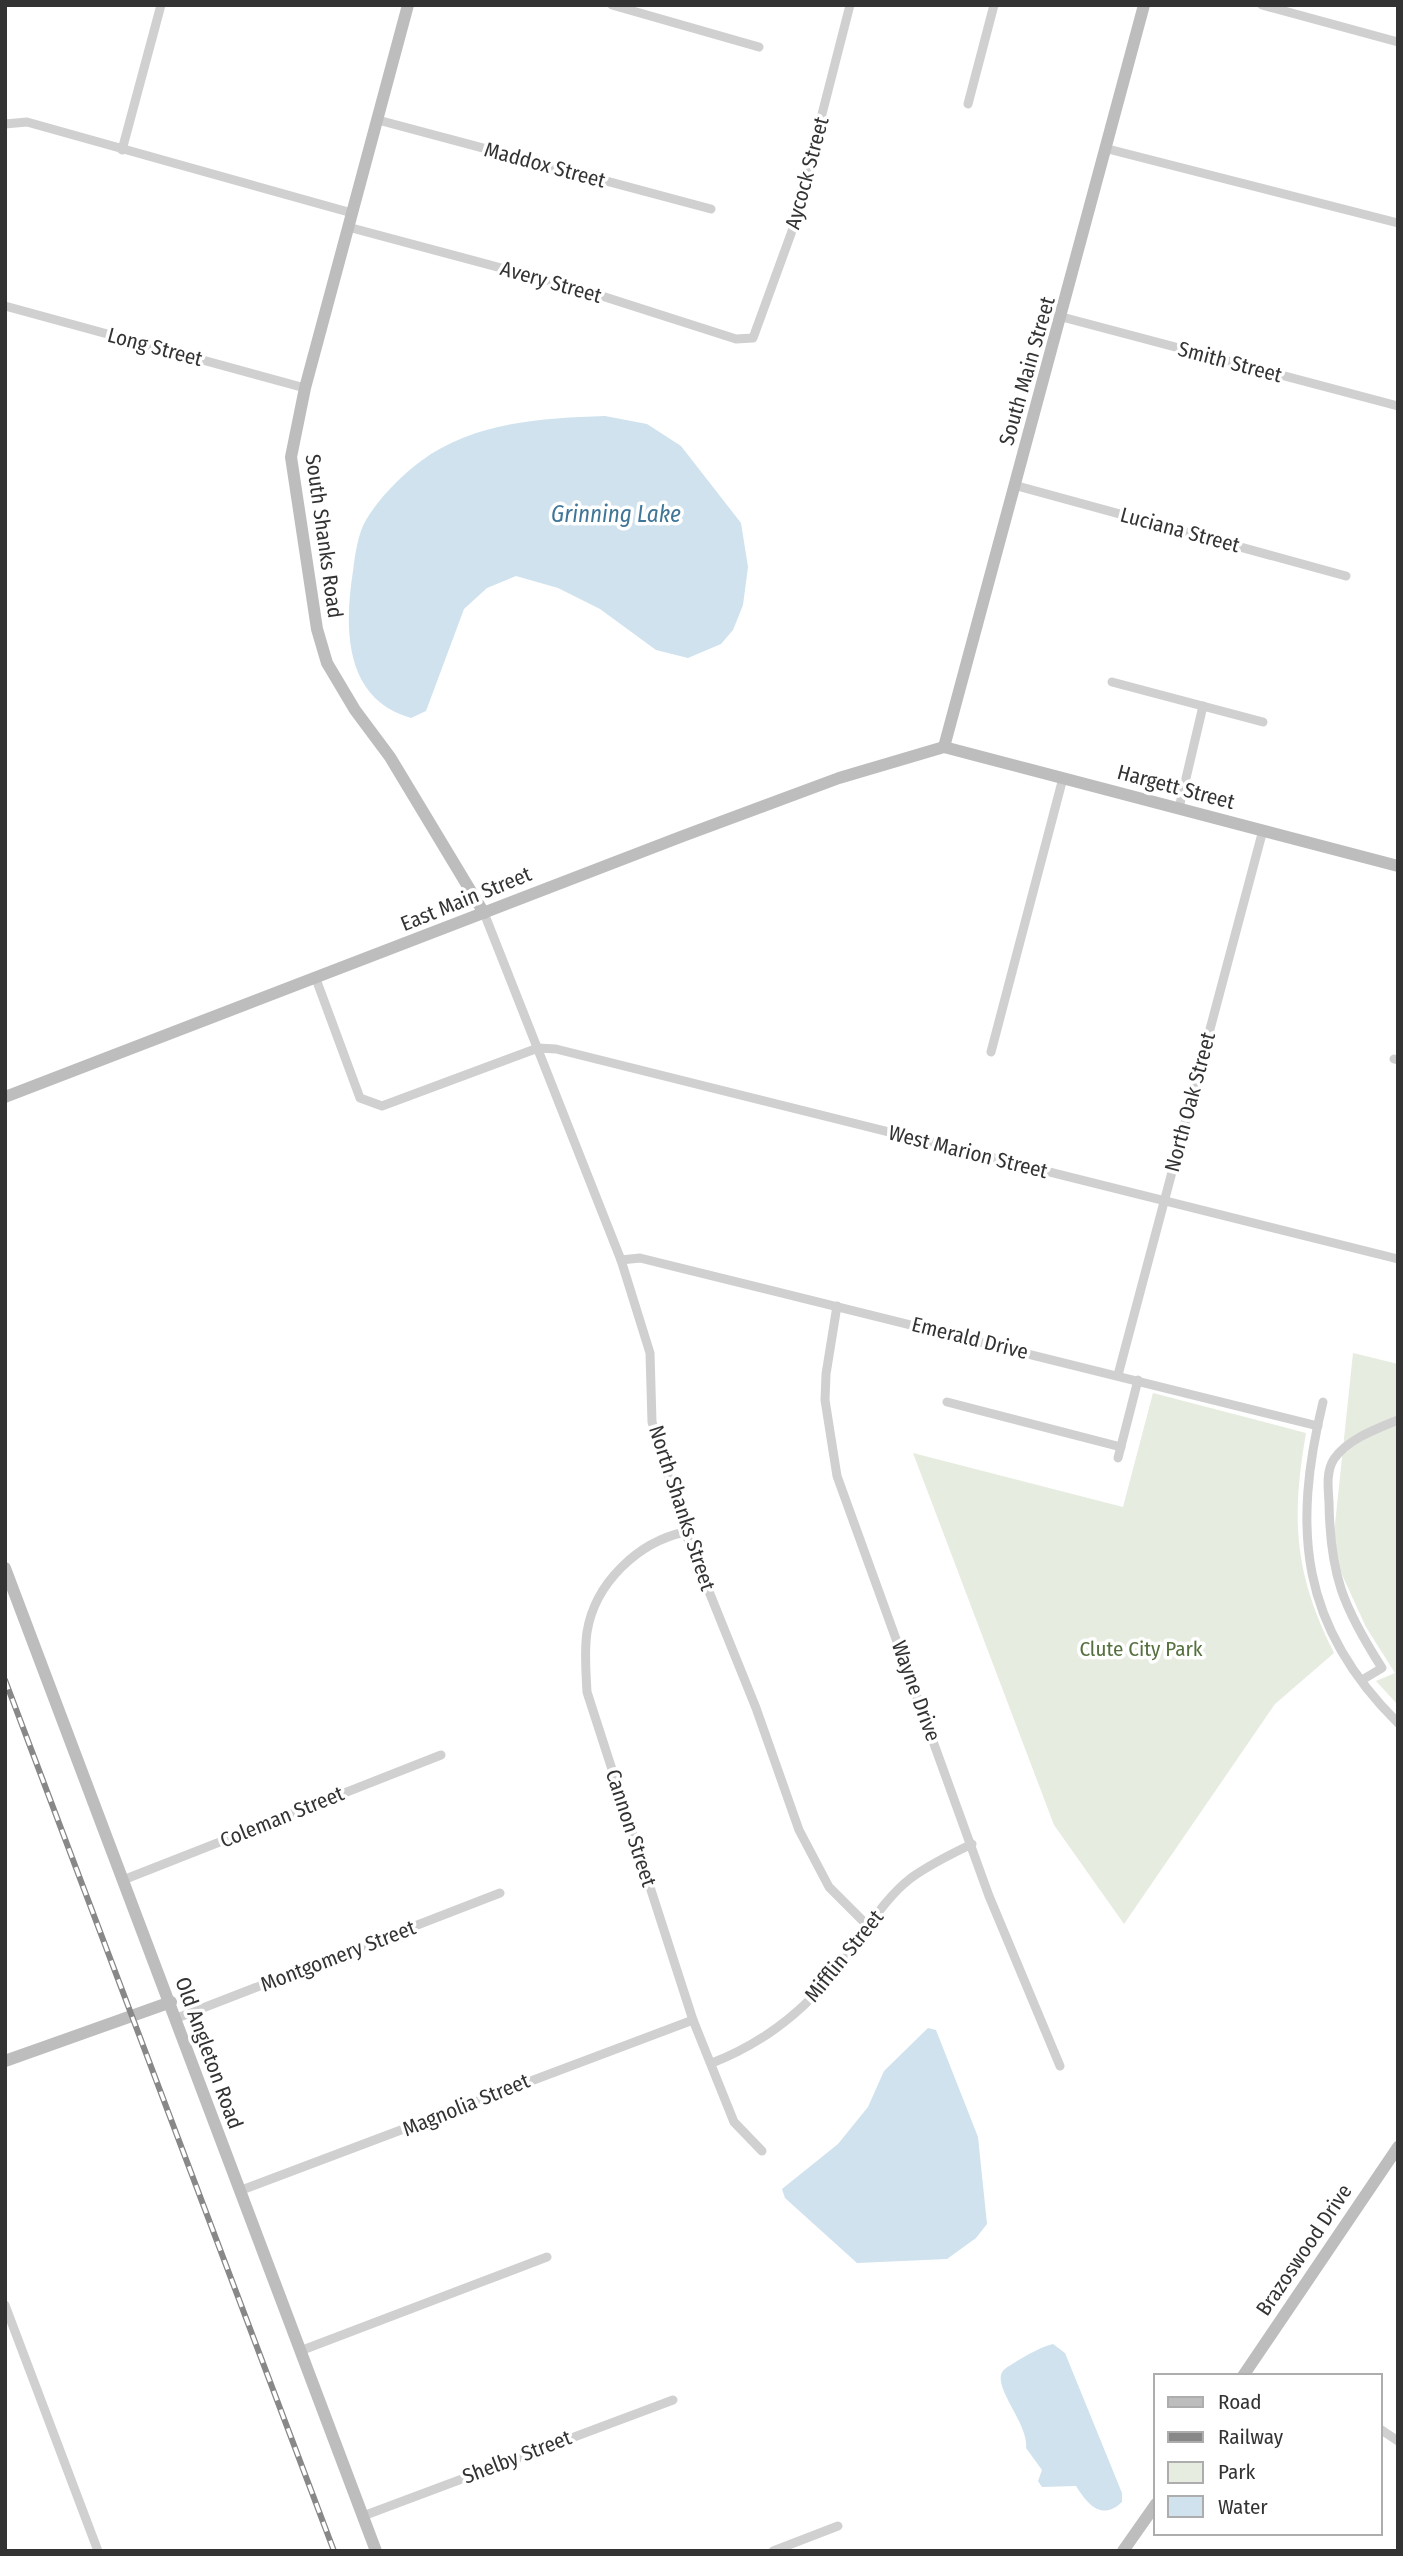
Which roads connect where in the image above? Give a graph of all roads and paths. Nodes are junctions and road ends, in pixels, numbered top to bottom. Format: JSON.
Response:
{"nodes":[{"id":1,"x":161,"y":5,"type":"edge"},
{"id":2,"x":408,"y":5,"type":"edge"},
{"id":3,"x":612,"y":5,"type":"edge"},
{"id":4,"x":850,"y":5,"type":"edge"},
{"id":5,"x":994,"y":5,"type":"edge"},
{"id":6,"x":1144,"y":5,"type":"edge"},
{"id":7,"x":1262,"y":5,"type":"edge"},
{"id":8,"x":1398,"y":43,"type":"edge"},
{"id":9,"x":759,"y":47,"type":"dead end"},
{"id":10,"x":968,"y":104,"type":"dead end"},
{"id":11,"x":378,"y":120,"type":"junction"},
{"id":12,"x":5,"y":124,"type":"edge"},
{"id":13,"x":1108,"y":149,"type":"junction"},
{"id":14,"x":122,"y":150,"type":"junction"},
{"id":15,"x":711,"y":209,"type":"dead end"},
{"id":16,"x":352,"y":213,"type":"junction"},
{"id":17,"x":1398,"y":223,"type":"edge"},
{"id":18,"x":348,"y":227,"type":"junction"},
{"id":19,"x":5,"y":306,"type":"edge"},
{"id":20,"x":1062,"y":317,"type":"junction"},
{"id":21,"x":754,"y":338,"type":"joint"},
{"id":22,"x":305,"y":388,"type":"junction"},
{"id":23,"x":1398,"y":406,"type":"edge"},
{"id":24,"x":1014,"y":485,"type":"junction"},
{"id":25,"x":1346,"y":576,"type":"dead end"},
{"id":26,"x":1112,"y":682,"type":"dead end"},
{"id":27,"x":1203,"y":706,"type":"junction"},
{"id":28,"x":1263,"y":722,"type":"dead end"},
{"id":29,"x":944,"y":747,"type":"junction"},
{"id":30,"x":1063,"y":778,"type":"junction"},
{"id":31,"x":1179,"y":808,"type":"junction"},
{"id":32,"x":1263,"y":830,"type":"junction"},
{"id":33,"x":1398,"y":866,"type":"edge"},
{"id":34,"x":484,"y":914,"type":"junction"},
{"id":35,"x":316,"y":979,"type":"junction"},
{"id":36,"x":538,"y":1048,"type":"junction"},
{"id":37,"x":991,"y":1052,"type":"dead end"},
{"id":38,"x":5,"y":1097,"type":"edge"},
{"id":39,"x":1163,"y":1200,"type":"junction"},
{"id":40,"x":1398,"y":1259,"type":"edge"},
{"id":41,"x":621,"y":1260,"type":"junction"},
{"id":42,"x":838,"y":1306,"type":"junction"},
{"id":43,"x":1118,"y":1375,"type":"junction"},
{"id":44,"x":1138,"y":1380,"type":"junction"},
{"id":45,"x":947,"y":1402,"type":"dead end"},
{"id":46,"x":1323,"y":1402,"type":"dead end"},
{"id":47,"x":1398,"y":1420,"type":"edge"},
{"id":48,"x":1318,"y":1426,"type":"junction"},
{"id":49,"x":1121,"y":1447,"type":"junction"},
{"id":50,"x":1118,"y":1458,"type":"dead end"},
{"id":51,"x":685,"y":1532,"type":"junction"},
{"id":52,"x":5,"y":1568,"type":"edge"},
{"id":53,"x":1362,"y":1681,"type":"junction"},
{"id":54,"x":1398,"y":1723,"type":"edge"},
{"id":55,"x":441,"y":1755,"type":"dead end"},
{"id":56,"x":972,"y":1844,"type":"junction"},
{"id":57,"x":123,"y":1880,"type":"junction"},
{"id":58,"x":500,"y":1893,"type":"dead end"},
{"id":59,"x":868,"y":1926,"type":"junction"},
{"id":60,"x":171,"y":2002,"type":"junction"},
{"id":61,"x":177,"y":2018,"type":"junction"},
{"id":62,"x":693,"y":2020,"type":"junction"},
{"id":63,"x":5,"y":2061,"type":"edge"},
{"id":64,"x":712,"y":2063,"type":"junction"},
{"id":65,"x":1060,"y":2066,"type":"dead end"},
{"id":66,"x":1398,"y":2147,"type":"edge"},
{"id":67,"x":762,"y":2151,"type":"dead end"},
{"id":68,"x":239,"y":2191,"type":"junction"},
{"id":69,"x":547,"y":2257,"type":"dead end"},
{"id":70,"x":5,"y":2305,"type":"edge"},
{"id":71,"x":300,"y":2351,"type":"junction"},
{"id":72,"x":1244,"y":2374,"type":"edge"},
{"id":73,"x":673,"y":2400,"type":"dead end"},
{"id":74,"x":1382,"y":2430,"type":"edge"},
{"id":75,"x":1398,"y":2441,"type":"edge"},
{"id":76,"x":1154,"y":2507,"type":"edge"},
{"id":77,"x":363,"y":2516,"type":"junction"},
{"id":78,"x":838,"y":2526,"type":"dead end"},
{"id":79,"x":98,"y":2551,"type":"edge"},
{"id":80,"x":376,"y":2551,"type":"edge"},
{"id":81,"x":773,"y":2551,"type":"edge"},
{"id":82,"x":1124,"y":2551,"type":"edge"}],
"edges":[{"from":1,"to":14,"type":"street"},
{"from":2,"to":11,"type":"street","name":"South Shanks Road"},
{"from":3,"to":9,"type":"street"},
{"from":4,"to":21,"type":"street","name":"Aycock Street"},
{"from":5,"to":10,"type":"street"},
{"from":6,"to":13,"type":"street","name":"South Main Street"},
{"from":7,"to":8,"type":"street"},
{"from":11,"to":15,"type":"street","name":"Maddox Street"},
{"from":11,"to":16,"type":"street","name":"South Shanks Road"},
{"from":12,"to":14,"type":"street"},
{"from":13,"to":17,"type":"street"},
{"from":13,"to":20,"type":"street","name":"South Main Street"},
{"from":14,"to":16,"type":"street"},
{"from":16,"to":18,"type":"street","name":"South Shanks Road"},
{"from":18,"to":21,"type":"street","name":"Avery Street"},
{"from":18,"to":22,"type":"street","name":"South Shanks Road"},
{"from":19,"to":22,"type":"street","name":"Long Street"},
{"from":20,"to":23,"type":"street","name":"Smith Street"},
{"from":20,"to":24,"type":"street","name":"South Main Street"},
{"from":22,"to":34,"type":"street","name":"South Shanks Road"},
{"from":24,"to":25,"type":"street","name":"Luciana Street"},
{"from":24,"to":29,"type":"street","name":"South Main Street"},
{"from":26,"to":27,"type":"street"},
{"from":27,"to":28,"type":"street"},
{"from":27,"to":31,"type":"street"},
{"from":29,"to":30,"type":"street","name":"Hargett Street"},
{"from":29,"to":34,"type":"street","name":"East Main Street"},
{"from":30,"to":31,"type":"street","name":"Hargett Street"},
{"from":30,"to":37,"type":"street"},
{"from":31,"to":32,"type":"street","name":"Hargett Street"},
{"from":32,"to":33,"type":"street","name":"Hargett Street"},
{"from":32,"to":39,"type":"street","name":"North Oak Street"},
{"from":34,"to":35,"type":"street","name":"East Main Street"},
{"from":34,"to":36,"type":"street","name":"North Shanks Street"},
{"from":35,"to":36,"type":"street"},
{"from":35,"to":38,"type":"street","name":"East Main Street"},
{"from":36,"to":39,"type":"street","name":"West Marion Street"},
{"from":36,"to":41,"type":"street","name":"North Shanks Street"},
{"from":39,"to":40,"type":"street","name":"West Marion Street"},
{"from":39,"to":43,"type":"street","name":"North Oak Street"},
{"from":41,"to":42,"type":"street","name":"Emerald Drive"},
{"from":41,"to":51,"type":"street","name":"North Shanks Street"},
{"from":42,"to":43,"type":"street","name":"Emerald Drive"},
{"from":42,"to":56,"type":"street","name":"Wayne Drive"},
{"from":43,"to":44,"type":"street","name":"Emerald Drive"},
{"from":44,"to":48,"type":"street","name":"Emerald Drive"},
{"from":44,"to":49,"type":"street"},
{"from":45,"to":49,"type":"street"},
{"from":46,"to":48,"type":"street"},
{"from":47,"to":53,"type":"street"},
{"from":48,"to":53,"type":"street"},
{"from":49,"to":50,"type":"street"},
{"from":51,"to":59,"type":"street","name":"North Shanks Street"},
{"from":51,"to":62,"type":"street","name":"Cannon Street"},
{"from":52,"to":57,"type":"street","name":"Old Angleton Road"},
{"from":53,"to":54,"type":"street"},
{"from":55,"to":57,"type":"street","name":"Coleman Street"},
{"from":56,"to":59,"type":"street","name":"Mifflin Street"},
{"from":56,"to":65,"type":"street","name":"Wayne Drive"},
{"from":57,"to":60,"type":"street","name":"Old Angleton Road"},
{"from":58,"to":61,"type":"street","name":"Montgomery Street"},
{"from":59,"to":64,"type":"street","name":"Mifflin Street"},
{"from":60,"to":61,"type":"street","name":"Old Angleton Road"},
{"from":60,"to":63,"type":"street"},
{"from":61,"to":68,"type":"street","name":"Old Angleton Road"},
{"from":62,"to":64,"type":"street","name":"Cannon Street"},
{"from":62,"to":68,"type":"street","name":"Magnolia Street"},
{"from":64,"to":67,"type":"street","name":"Cannon Street"},
{"from":66,"to":72,"type":"street","name":"Brazoswood Drive"},
{"from":68,"to":71,"type":"street","name":"Old Angleton Road"},
{"from":69,"to":71,"type":"street"},
{"from":70,"to":79,"type":"street"},
{"from":71,"to":77,"type":"street","name":"Old Angleton Road"},
{"from":73,"to":77,"type":"street","name":"Shelby Street"},
{"from":74,"to":75,"type":"street"},
{"from":76,"to":82,"type":"street"},
{"from":77,"to":80,"type":"street","name":"Old Angleton Road"},
{"from":78,"to":81,"type":"street"}]}
